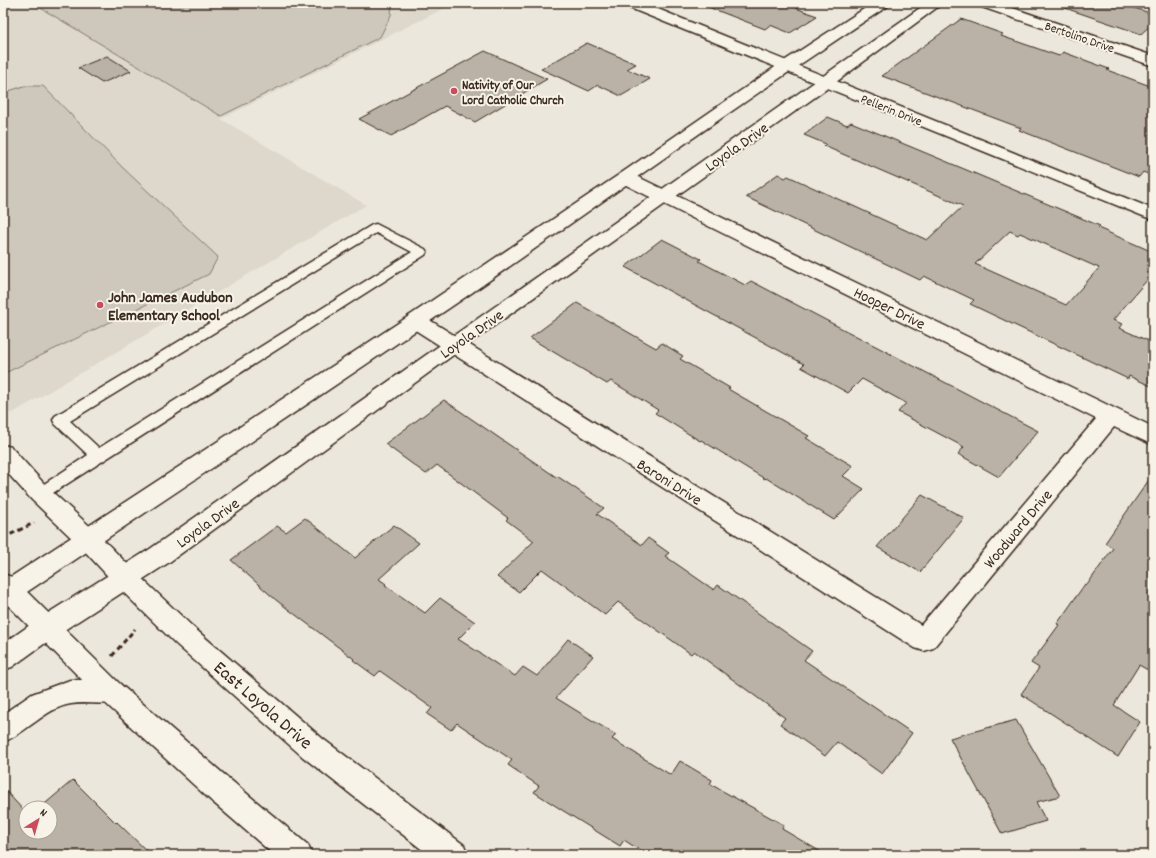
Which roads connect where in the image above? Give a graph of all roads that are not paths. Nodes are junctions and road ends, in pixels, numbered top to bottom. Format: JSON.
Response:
{"nodes":[{"id":1,"x":630,"y":3,"type":"edge"},
{"id":2,"x":883,"y":3,"type":"edge"},
{"id":3,"x":936,"y":3,"type":"edge"},
{"id":4,"x":984,"y":3,"type":"edge"},
{"id":5,"x":1153,"y":61,"type":"edge"},
{"id":6,"x":786,"y":66,"type":"junction"},
{"id":7,"x":826,"y":82,"type":"junction"},
{"id":8,"x":626,"y":178,"type":"junction"},
{"id":9,"x":664,"y":196,"type":"junction"},
{"id":10,"x":1153,"y":215,"type":"edge"},
{"id":11,"x":416,"y":321,"type":"junction"},
{"id":12,"x":453,"y":345,"type":"junction"},
{"id":13,"x":1111,"y":416,"type":"junction"},
{"id":14,"x":1153,"y":437,"type":"edge"},
{"id":15,"x":3,"y":453,"type":"edge"},
{"id":16,"x":98,"y":456,"type":"junction"},
{"id":17,"x":40,"y":494,"type":"junction"},
{"id":18,"x":88,"y":539,"type":"junction"},
{"id":19,"x":125,"y":578,"type":"junction"},
{"id":20,"x":5,"y":590,"type":"edge"},
{"id":21,"x":46,"y":628,"type":"junction"},
{"id":22,"x":924,"y":640,"type":"joint"},
{"id":23,"x":3,"y":658,"type":"edge"},
{"id":24,"x":111,"y":692,"type":"junction"},
{"id":25,"x":3,"y":729,"type":"edge"},
{"id":26,"x":297,"y":855,"type":"edge"},
{"id":27,"x":453,"y":855,"type":"edge"}],
"edges":[{"from":1,"to":6,"type":"street","name":"Pellerin Drive"},
{"from":2,"to":6,"type":"street"},
{"from":3,"to":7,"type":"street","name":"Loyola Drive"},
{"from":4,"to":5,"type":"street","name":"Bertolino Drive"},
{"from":6,"to":7,"type":"street","name":"Pellerin Drive"},
{"from":6,"to":8,"type":"street"},
{"from":7,"to":9,"type":"street","name":"Loyola Drive"},
{"from":7,"to":10,"type":"street","name":"Pellerin Drive"},
{"from":8,"to":9,"type":"street","name":"Hooper Drive"},
{"from":8,"to":11,"type":"street"},
{"from":9,"to":12,"type":"street","name":"Loyola Drive"},
{"from":9,"to":13,"type":"street","name":"Hooper Drive"},
{"from":11,"to":12,"type":"street","name":"Baroni Drive"},
{"from":11,"to":18,"type":"street"},
{"from":12,"to":19,"type":"street","name":"Loyola Drive"},
{"from":12,"to":22,"type":"street","name":"Baroni Drive"},
{"from":13,"to":14,"type":"street","name":"Hooper Drive"},
{"from":13,"to":22,"type":"street","name":"Woodward Drive"},
{"from":15,"to":17,"type":"street","name":"East Loyola Drive"},
{"from":16,"to":16,"type":"lane"},
{"from":16,"to":17,"type":"lane"},
{"from":17,"to":18,"type":"street","name":"East Loyola Drive"},
{"from":18,"to":19,"type":"street","name":"East Loyola Drive"},
{"from":18,"to":20,"type":"street"},
{"from":19,"to":21,"type":"street","name":"Loyola Drive"},
{"from":19,"to":27,"type":"street","name":"East Loyola Drive"},
{"from":20,"to":21,"type":"street"},
{"from":21,"to":23,"type":"street","name":"Loyola Drive"},
{"from":21,"to":24,"type":"street"},
{"from":24,"to":25,"type":"street"},
{"from":24,"to":26,"type":"street"}]}
